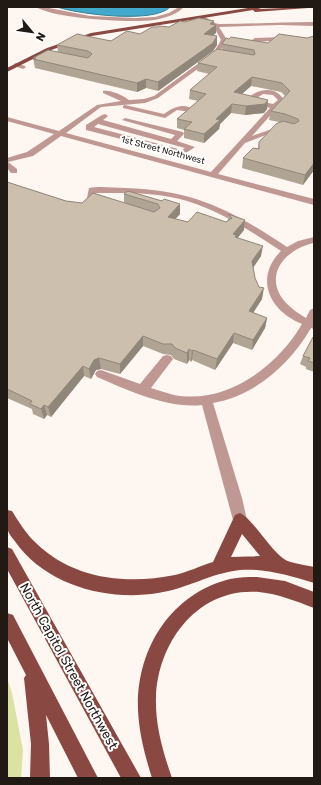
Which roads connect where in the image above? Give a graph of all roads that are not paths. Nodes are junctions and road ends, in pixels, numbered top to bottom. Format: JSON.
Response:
{"nodes":[{"id":1,"x":38,"y":7,"type":"edge"},
{"id":2,"x":180,"y":7,"type":"edge"},
{"id":3,"x":263,"y":7,"type":"edge"},
{"id":4,"x":308,"y":7,"type":"edge"},
{"id":5,"x":296,"y":8,"type":"junction"},
{"id":6,"x":314,"y":8,"type":"edge"},
{"id":7,"x":230,"y":13,"type":"junction"},
{"id":8,"x":202,"y":17,"type":"junction"},
{"id":9,"x":314,"y":24,"type":"edge"},
{"id":10,"x":150,"y":25,"type":"junction"},
{"id":11,"x":216,"y":26,"type":"junction"},
{"id":12,"x":155,"y":31,"type":"edge"},
{"id":13,"x":238,"y":31,"type":"dead end"},
{"id":14,"x":221,"y":32,"type":"junction"},
{"id":15,"x":284,"y":39,"type":"edge"},
{"id":16,"x":255,"y":40,"type":"edge"},
{"id":17,"x":40,"y":53,"type":"junction"},
{"id":18,"x":215,"y":54,"type":"junction"},
{"id":19,"x":52,"y":55,"type":"edge"},
{"id":20,"x":222,"y":56,"type":"edge"},
{"id":21,"x":16,"y":65,"type":"junction"},
{"id":22,"x":23,"y":67,"type":"dead end"},
{"id":23,"x":7,"y":70,"type":"edge"},
{"id":24,"x":187,"y":74,"type":"junction"},
{"id":25,"x":199,"y":76,"type":"edge"},
{"id":26,"x":105,"y":92,"type":"dead end"},
{"id":27,"x":151,"y":96,"type":"junction"},
{"id":28,"x":127,"y":102,"type":"junction"},
{"id":29,"x":112,"y":104,"type":"junction"},
{"id":30,"x":275,"y":107,"type":"edge"},
{"id":31,"x":191,"y":110,"type":"edge"},
{"id":32,"x":90,"y":112,"type":"junction"},
{"id":33,"x":7,"y":113,"type":"edge"},
{"id":34,"x":105,"y":116,"type":"junction"},
{"id":35,"x":7,"y":119,"type":"edge"},
{"id":36,"x":97,"y":121,"type":"junction"},
{"id":37,"x":261,"y":122,"type":"junction"},
{"id":38,"x":287,"y":128,"type":"edge"},
{"id":39,"x":278,"y":129,"type":"edge"},
{"id":40,"x":63,"y":131,"type":"junction"},
{"id":41,"x":173,"y":141,"type":"junction"},
{"id":42,"x":241,"y":143,"type":"junction"},
{"id":43,"x":234,"y":150,"type":"junction"},
{"id":44,"x":247,"y":153,"type":"edge"},
{"id":45,"x":7,"y":160,"type":"edge"},
{"id":46,"x":7,"y":164,"type":"edge"},
{"id":47,"x":14,"y":171,"type":"dead end"},
{"id":48,"x":215,"y":171,"type":"junction"},
{"id":49,"x":314,"y":194,"type":"edge"},
{"id":50,"x":314,"y":202,"type":"edge"},
{"id":51,"x":110,"y":204,"type":"edge"},
{"id":52,"x":241,"y":233,"type":"edge"},
{"id":53,"x":312,"y":237,"type":"edge"},
{"id":54,"x":266,"y":238,"type":"junction"},
{"id":55,"x":287,"y":251,"type":"junction"},
{"id":56,"x":314,"y":312,"type":"edge"},
{"id":57,"x":311,"y":324,"type":"edge"},
{"id":58,"x":167,"y":359,"type":"dead end"},
{"id":59,"x":101,"y":374,"type":"dead end"},
{"id":60,"x":142,"y":390,"type":"junction"},
{"id":61,"x":206,"y":399,"type":"junction"},
{"id":62,"x":7,"y":516,"type":"edge"},
{"id":63,"x":240,"y":520,"type":"junction"},
{"id":64,"x":7,"y":554,"type":"edge"},
{"id":65,"x":279,"y":565,"type":"junction"},
{"id":66,"x":218,"y":567,"type":"junction"},
{"id":67,"x":314,"y":575,"type":"edge"},
{"id":68,"x":314,"y":600,"type":"edge"},
{"id":69,"x":7,"y":621,"type":"edge"},
{"id":70,"x":32,"y":671,"type":"junction"},
{"id":71,"x":40,"y":778,"type":"edge"},
{"id":72,"x":88,"y":778,"type":"edge"},
{"id":73,"x":131,"y":778,"type":"edge"},
{"id":74,"x":162,"y":778,"type":"edge"}],
"edges":[{"from":1,"to":2,"type":"street"},
{"from":3,"to":7,"type":"main road"},
{"from":4,"to":5,"type":"main road"},
{"from":5,"to":6,"type":"main road"},
{"from":5,"to":7,"type":"main road"},
{"from":7,"to":8,"type":"main road"},
{"from":8,"to":10,"type":"main road"},
{"from":8,"to":11,"type":"street"},
{"from":9,"to":11,"type":"street"},
{"from":10,"to":12,"type":"street"},
{"from":10,"to":17,"type":"main road"},
{"from":11,"to":14,"type":"street"},
{"from":13,"to":14,"type":"street"},
{"from":14,"to":18,"type":"street"},
{"from":15,"to":16,"type":"street"},
{"from":17,"to":19,"type":"street"},
{"from":17,"to":21,"type":"main road"},
{"from":18,"to":20,"type":"street"},
{"from":18,"to":24,"type":"street"},
{"from":21,"to":22,"type":"street"},
{"from":21,"to":23,"type":"main road"},
{"from":24,"to":25,"type":"street"},
{"from":24,"to":27,"type":"street"},
{"from":26,"to":28,"type":"street"},
{"from":27,"to":28,"type":"street"},
{"from":27,"to":28,"type":"street"},
{"from":28,"to":29,"type":"street"},
{"from":29,"to":31,"type":"street"},
{"from":29,"to":32,"type":"street"},
{"from":30,"to":37,"type":"street"},
{"from":32,"to":34,"type":"street"},
{"from":32,"to":40,"type":"street"},
{"from":33,"to":40,"type":"street","name":"1st Street Northwest"},
{"from":34,"to":36,"type":"street"},
{"from":34,"to":41,"type":"street"},
{"from":35,"to":40,"type":"street","name":"1st Street Northwest"},
{"from":36,"to":41,"type":"street"},
{"from":36,"to":41,"type":"street"},
{"from":37,"to":38,"type":"street"},
{"from":37,"to":42,"type":"street"},
{"from":39,"to":42,"type":"street"},
{"from":40,"to":45,"type":"street"},
{"from":40,"to":48,"type":"street","name":"1st Street Northwest"},
{"from":42,"to":43,"type":"street"},
{"from":43,"to":44,"type":"street"},
{"from":43,"to":48,"type":"street"},
{"from":46,"to":47,"type":"street"},
{"from":48,"to":49,"type":"street","name":"1st Street Northwest"},
{"from":48,"to":50,"type":"street","name":"1st Street Northwest"},
{"from":51,"to":54,"type":"street"},
{"from":52,"to":54,"type":"street"},
{"from":53,"to":55,"type":"street"},
{"from":54,"to":55,"type":"street"},
{"from":55,"to":57,"type":"street"},
{"from":56,"to":57,"type":"street"},
{"from":57,"to":61,"type":"street"},
{"from":58,"to":60,"type":"street"},
{"from":59,"to":60,"type":"street"},
{"from":60,"to":61,"type":"street"},
{"from":61,"to":63,"type":"street"},
{"from":62,"to":66,"type":"main road"},
{"from":63,"to":65,"type":"main road"},
{"from":63,"to":66,"type":"main road"},
{"from":64,"to":73,"type":"main road","name":"North Capitol Street Northwest"},
{"from":65,"to":66,"type":"main road"},
{"from":65,"to":67,"type":"main road"},
{"from":68,"to":74,"type":"main road"},
{"from":69,"to":70,"type":"main road"},
{"from":70,"to":71,"type":"main road"},
{"from":70,"to":72,"type":"main road"}]}
